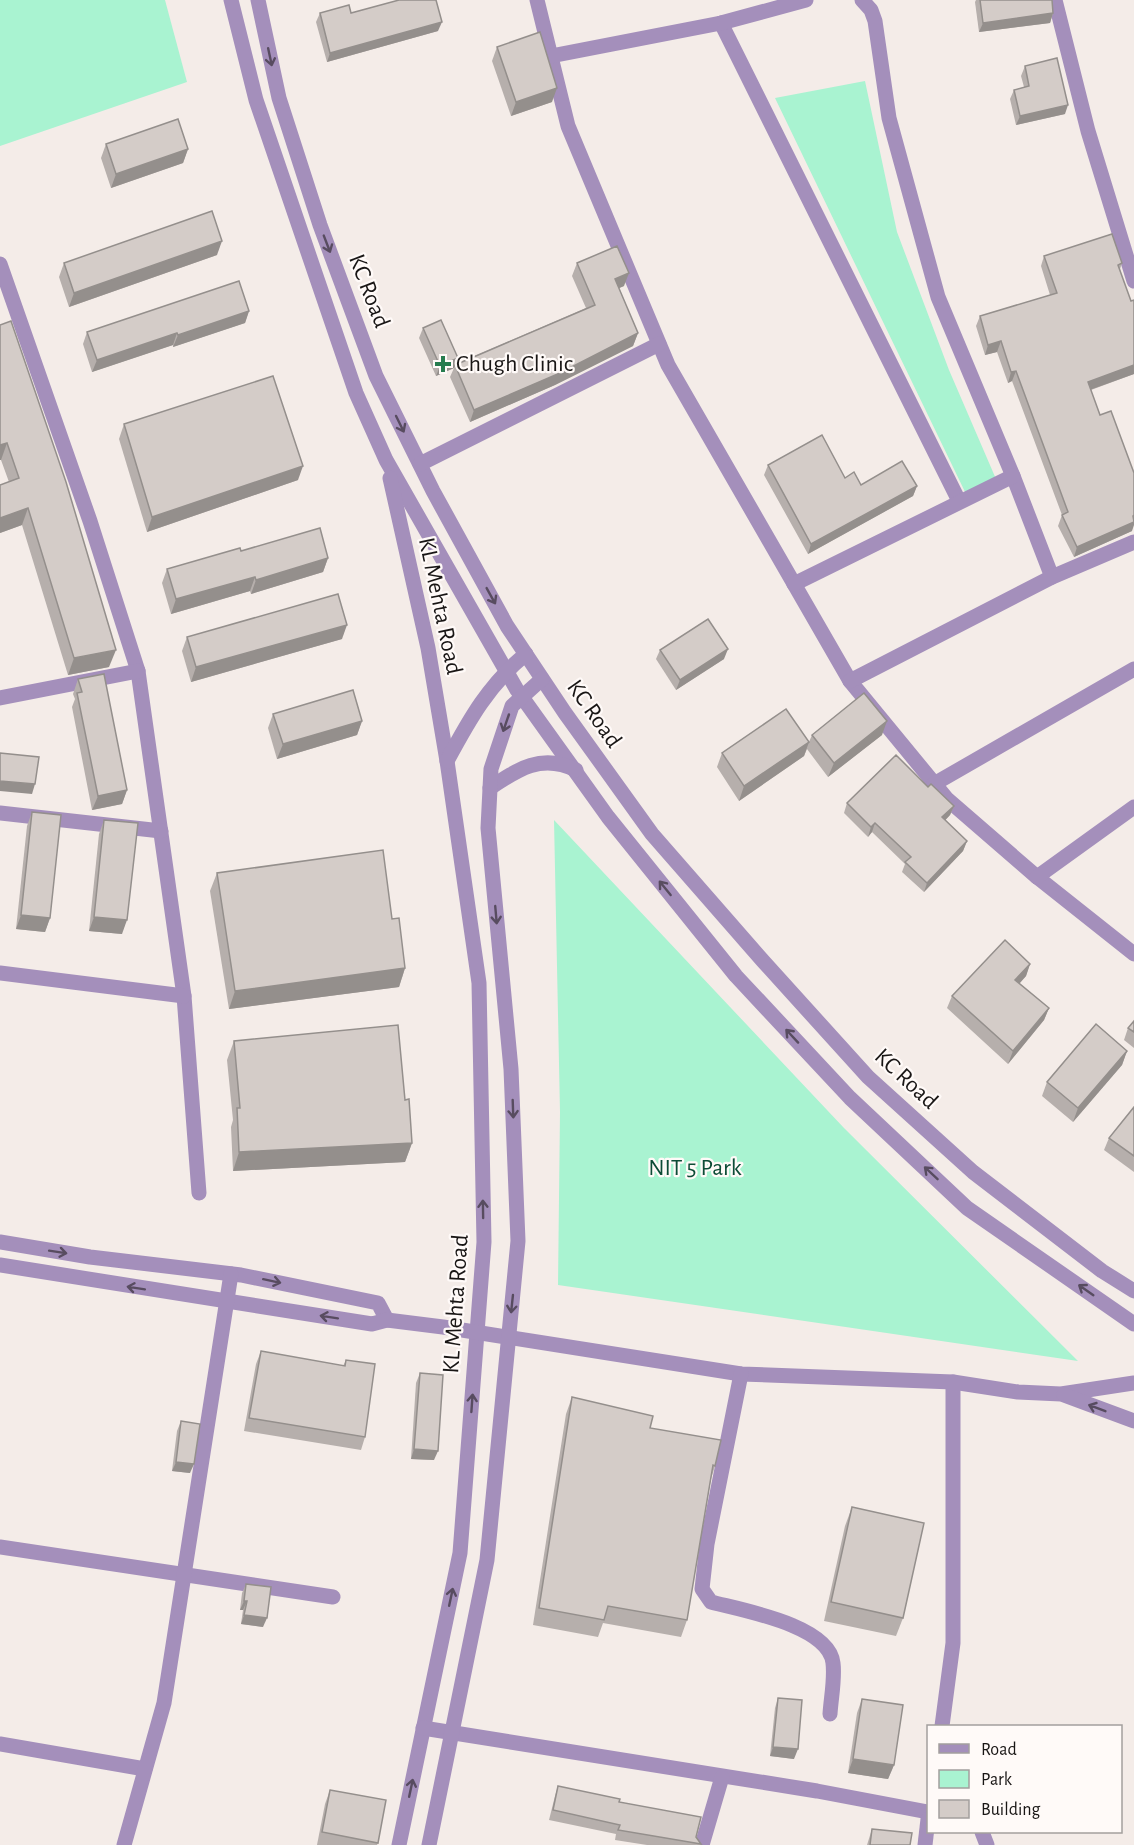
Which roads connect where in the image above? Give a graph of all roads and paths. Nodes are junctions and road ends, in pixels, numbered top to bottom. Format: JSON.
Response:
{"nodes":[{"id":1,"x":231,"y":0,"type":"edge"},
{"id":2,"x":258,"y":0,"type":"edge"},
{"id":3,"x":537,"y":0,"type":"edge"},
{"id":4,"x":806,"y":0,"type":"edge"},
{"id":5,"x":862,"y":0,"type":"edge"},
{"id":6,"x":1055,"y":0,"type":"edge"},
{"id":7,"x":721,"y":23,"type":"junction"},
{"id":8,"x":551,"y":56,"type":"junction"},
{"id":9,"x":0,"y":264,"type":"edge"},
{"id":10,"x":1134,"y":281,"type":"edge"},
{"id":11,"x":7,"y":306,"type":"edge"},
{"id":12,"x":659,"y":344,"type":"junction"},
{"id":13,"x":386,"y":460,"type":"junction"},
{"id":14,"x":420,"y":464,"type":"junction"},
{"id":15,"x":1013,"y":476,"type":"junction"},
{"id":16,"x":959,"y":501,"type":"junction"},
{"id":17,"x":1134,"y":542,"type":"edge"},
{"id":18,"x":1052,"y":577,"type":"junction"},
{"id":19,"x":794,"y":584,"type":"junction"},
{"id":20,"x":526,"y":654,"type":"junction"},
{"id":21,"x":1134,"y":669,"type":"edge"},
{"id":22,"x":138,"y":671,"type":"junction"},
{"id":23,"x":505,"y":671,"type":"junction"},
{"id":24,"x":542,"y":679,"type":"junction"},
{"id":25,"x":850,"y":681,"type":"junction"},
{"id":26,"x":521,"y":695,"type":"junction"},
{"id":27,"x":0,"y":698,"type":"edge"},
{"id":28,"x":447,"y":761,"type":"junction"},
{"id":29,"x":576,"y":770,"type":"junction"},
{"id":30,"x":934,"y":784,"type":"junction"},
{"id":31,"x":490,"y":788,"type":"junction"},
{"id":32,"x":1134,"y":807,"type":"edge"},
{"id":33,"x":0,"y":813,"type":"edge"},
{"id":34,"x":160,"y":831,"type":"junction"},
{"id":35,"x":1037,"y":877,"type":"junction"},
{"id":36,"x":1134,"y":954,"type":"edge"},
{"id":37,"x":0,"y":973,"type":"edge"},
{"id":38,"x":184,"y":996,"type":"junction"},
{"id":39,"x":199,"y":1193,"type":"dead end"},
{"id":40,"x":0,"y":1242,"type":"edge"},
{"id":41,"x":0,"y":1265,"type":"edge"},
{"id":42,"x":231,"y":1274,"type":"junction"},
{"id":43,"x":1134,"y":1291,"type":"edge"},
{"id":44,"x":227,"y":1302,"type":"junction"},
{"id":45,"x":387,"y":1320,"type":"junction"},
{"id":46,"x":1134,"y":1324,"type":"edge"},
{"id":47,"x":477,"y":1332,"type":"junction"},
{"id":48,"x":509,"y":1338,"type":"junction"},
{"id":49,"x":741,"y":1374,"type":"junction"},
{"id":50,"x":953,"y":1382,"type":"junction"},
{"id":51,"x":1134,"y":1383,"type":"edge"},
{"id":52,"x":1061,"y":1394,"type":"junction"},
{"id":53,"x":1134,"y":1421,"type":"edge"},
{"id":54,"x":0,"y":1547,"type":"edge"},
{"id":55,"x":186,"y":1573,"type":"junction"},
{"id":56,"x":333,"y":1598,"type":"dead end"},
{"id":57,"x":830,"y":1714,"type":"dead end"},
{"id":58,"x":942,"y":1725,"type":"edge"},
{"id":59,"x":423,"y":1728,"type":"junction"},
{"id":60,"x":452,"y":1733,"type":"junction"},
{"id":61,"x":0,"y":1744,"type":"edge"},
{"id":62,"x":145,"y":1769,"type":"junction"},
{"id":63,"x":722,"y":1778,"type":"junction"},
{"id":64,"x":927,"y":1812,"type":"edge"},
{"id":65,"x":927,"y":1828,"type":"edge"},
{"id":66,"x":124,"y":1845,"type":"edge"},
{"id":67,"x":399,"y":1845,"type":"edge"},
{"id":68,"x":429,"y":1845,"type":"edge"},
{"id":69,"x":702,"y":1845,"type":"edge"},
{"id":70,"x":925,"y":1845,"type":"edge"}],
"edges":[{"from":1,"to":13,"type":"street"},
{"from":2,"to":14,"type":"street","name":"KC Road","one_way":true},
{"from":3,"to":8,"type":"street"},
{"from":4,"to":7,"type":"street"},
{"from":5,"to":15,"type":"street"},
{"from":6,"to":10,"type":"street"},
{"from":7,"to":8,"type":"street"},
{"from":7,"to":16,"type":"street"},
{"from":8,"to":12,"type":"street"},
{"from":9,"to":11,"type":"street"},
{"from":11,"to":22,"type":"street"},
{"from":12,"to":14,"type":"street"},
{"from":12,"to":19,"type":"street"},
{"from":13,"to":23,"type":"street"},
{"from":13,"to":28,"type":"street","name":"KL Mehta Road"},
{"from":14,"to":20,"type":"street","name":"KC Road","one_way":true},
{"from":15,"to":16,"type":"street"},
{"from":15,"to":18,"type":"street"},
{"from":16,"to":19,"type":"street"},
{"from":17,"to":18,"type":"street"},
{"from":18,"to":25,"type":"street"},
{"from":19,"to":25,"type":"street"},
{"from":20,"to":23,"type":"street","name":"KL Mehta Road"},
{"from":20,"to":24,"type":"street","name":"KC Road"},
{"from":21,"to":30,"type":"street"},
{"from":22,"to":27,"type":"street"},
{"from":22,"to":34,"type":"street"},
{"from":23,"to":26,"type":"street"},
{"from":23,"to":28,"type":"street","name":"KL Mehta Road"},
{"from":24,"to":26,"type":"street"},
{"from":24,"to":43,"type":"street","name":"KC Road"},
{"from":25,"to":30,"type":"street"},
{"from":26,"to":29,"type":"street"},
{"from":26,"to":31,"type":"street","one_way":true},
{"from":47,"to":28,"type":"street","name":"KL Mehta Road","one_way":true},
{"from":29,"to":31,"type":"street"},
{"from":46,"to":29,"type":"street","one_way":true},
{"from":30,"to":35,"type":"street"},
{"from":31,"to":48,"type":"street","one_way":true},
{"from":32,"to":35,"type":"street"},
{"from":33,"to":34,"type":"street"},
{"from":34,"to":38,"type":"street"},
{"from":35,"to":36,"type":"street"},
{"from":37,"to":38,"type":"street"},
{"from":38,"to":39,"type":"street"},
{"from":40,"to":42,"type":"street","one_way":true},
{"from":44,"to":41,"type":"street","one_way":true},
{"from":42,"to":44,"type":"street"},
{"from":42,"to":45,"type":"street","one_way":true},
{"from":45,"to":44,"type":"street","one_way":true},
{"from":44,"to":55,"type":"street"},
{"from":45,"to":47,"type":"street"},
{"from":47,"to":48,"type":"street"},
{"from":59,"to":47,"type":"street","name":"KL Mehta Road","one_way":true},
{"from":48,"to":49,"type":"street"},
{"from":48,"to":60,"type":"street"},
{"from":49,"to":50,"type":"street"},
{"from":49,"to":57,"type":"street"},
{"from":50,"to":52,"type":"street"},
{"from":50,"to":58,"type":"street"},
{"from":51,"to":52,"type":"street"},
{"from":53,"to":52,"type":"street","one_way":true},
{"from":54,"to":55,"type":"street"},
{"from":55,"to":56,"type":"street"},
{"from":55,"to":62,"type":"street"},
{"from":59,"to":60,"type":"street"},
{"from":67,"to":59,"type":"street","name":"KL Mehta Road","one_way":true},
{"from":60,"to":63,"type":"street"},
{"from":60,"to":68,"type":"street"},
{"from":61,"to":62,"type":"street"},
{"from":62,"to":66,"type":"street"},
{"from":63,"to":64,"type":"street"},
{"from":63,"to":69,"type":"street"},
{"from":65,"to":70,"type":"street"}]}
